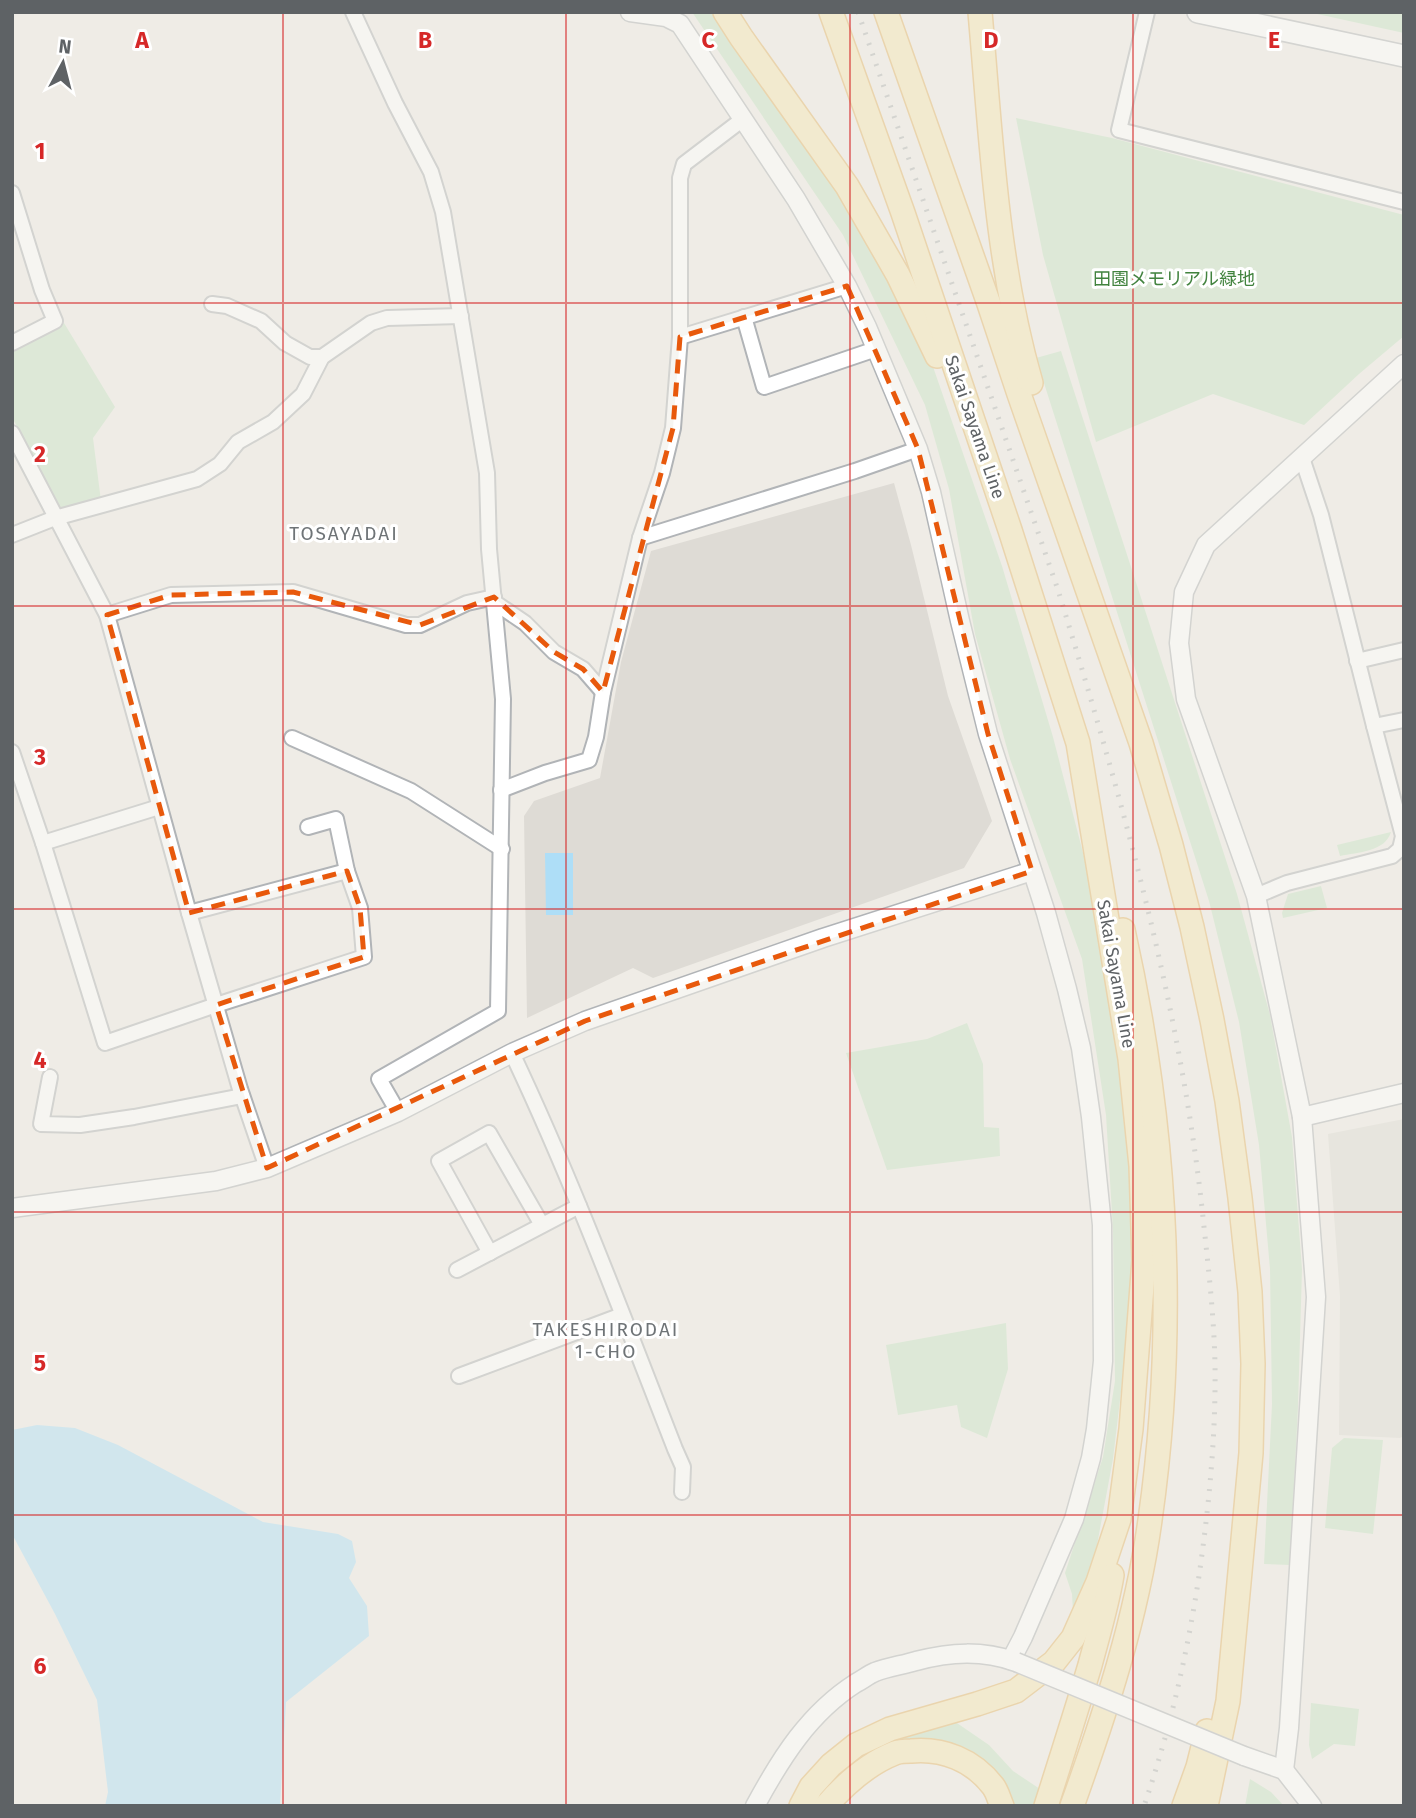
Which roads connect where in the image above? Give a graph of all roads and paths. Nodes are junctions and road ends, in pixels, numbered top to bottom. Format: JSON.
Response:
{"nodes":[{"id":1,"x":353,"y":12,"type":"edge"},
{"id":2,"x":630,"y":12,"type":"edge"},
{"id":3,"x":726,"y":12,"type":"edge"},
{"id":4,"x":831,"y":12,"type":"edge"},
{"id":5,"x":886,"y":12,"type":"edge"},
{"id":6,"x":980,"y":12,"type":"edge"},
{"id":7,"x":1147,"y":12,"type":"edge"},
{"id":8,"x":1198,"y":12,"type":"edge"},
{"id":9,"x":1404,"y":56,"type":"edge"},
{"id":10,"x":743,"y":119,"type":"junction"},
{"id":11,"x":12,"y":193,"type":"edge"},
{"id":12,"x":1404,"y":202,"type":"edge"},
{"id":13,"x":846,"y":286,"type":"junction"},
{"id":14,"x":212,"y":304,"type":"dead end"},
{"id":15,"x":461,"y":316,"type":"junction"},
{"id":16,"x":744,"y":317,"type":"junction"},
{"id":17,"x":680,"y":337,"type":"junction"},
{"id":18,"x":12,"y":343,"type":"edge"},
{"id":19,"x":876,"y":349,"type":"junction"},
{"id":20,"x":322,"y":358,"type":"junction"},
{"id":21,"x":1404,"y":364,"type":"edge"},
{"id":22,"x":12,"y":433,"type":"edge"},
{"id":23,"x":1034,"y":437,"type":"junction"},
{"id":24,"x":918,"y":449,"type":"junction"},
{"id":25,"x":1303,"y":458,"type":"junction"},
{"id":26,"x":55,"y":518,"type":"junction"},
{"id":27,"x":1010,"y":530,"type":"junction"},
{"id":28,"x":12,"y":535,"type":"edge"},
{"id":29,"x":640,"y":538,"type":"junction"},
{"id":30,"x":494,"y":599,"type":"junction"},
{"id":31,"x":107,"y":615,"type":"junction"},
{"id":32,"x":1404,"y":650,"type":"edge"},
{"id":33,"x":1357,"y":661,"type":"junction"},
{"id":34,"x":603,"y":692,"type":"junction"},
{"id":35,"x":1404,"y":720,"type":"edge"},
{"id":36,"x":1374,"y":726,"type":"junction"},
{"id":37,"x":292,"y":738,"type":"dead end"},
{"id":38,"x":1077,"y":743,"type":"junction"},
{"id":39,"x":12,"y":752,"type":"edge"},
{"id":40,"x":502,"y":790,"type":"junction"},
{"id":41,"x":159,"y":807,"type":"junction"},
{"id":42,"x":308,"y":827,"type":"dead end"},
{"id":43,"x":1403,"y":836,"type":"edge"},
{"id":44,"x":43,"y":843,"type":"junction"},
{"id":45,"x":502,"y":849,"type":"junction"},
{"id":46,"x":347,"y":871,"type":"junction"},
{"id":47,"x":1031,"y":871,"type":"junction"},
{"id":48,"x":1256,"y":896,"type":"junction"},
{"id":49,"x":189,"y":913,"type":"junction"},
{"id":50,"x":216,"y":1005,"type":"junction"},
{"id":51,"x":512,"y":1053,"type":"junction"},
{"id":52,"x":50,"y":1077,"type":"dead end"},
{"id":53,"x":1404,"y":1093,"type":"edge"},
{"id":54,"x":242,"y":1096,"type":"junction"},
{"id":55,"x":398,"y":1112,"type":"junction"},
{"id":56,"x":1302,"y":1117,"type":"junction"},
{"id":57,"x":267,"y":1168,"type":"junction"},
{"id":58,"x":579,"y":1206,"type":"junction"},
{"id":59,"x":12,"y":1208,"type":"edge"},
{"id":60,"x":542,"y":1225,"type":"junction"},
{"id":61,"x":490,"y":1253,"type":"junction"},
{"id":62,"x":457,"y":1270,"type":"dead end"},
{"id":63,"x":622,"y":1315,"type":"junction"},
{"id":64,"x":459,"y":1376,"type":"dead end"},
{"id":65,"x":682,"y":1492,"type":"dead end"},
{"id":66,"x":1119,"y":1519,"type":"junction"},
{"id":67,"x":1245,"y":1528,"type":"junction"},
{"id":68,"x":1014,"y":1661,"type":"junction"},
{"id":69,"x":1284,"y":1770,"type":"junction"},
{"id":70,"x":755,"y":1806,"type":"edge"},
{"id":71,"x":801,"y":1806,"type":"edge"},
{"id":72,"x":826,"y":1806,"type":"edge"},
{"id":73,"x":1002,"y":1806,"type":"edge"},
{"id":74,"x":1045,"y":1806,"type":"edge"},
{"id":75,"x":1072,"y":1806,"type":"edge"},
{"id":76,"x":1184,"y":1806,"type":"edge"},
{"id":77,"x":1206,"y":1806,"type":"edge"},
{"id":78,"x":1312,"y":1806,"type":"edge"}],
"edges":[{"from":1,"to":15,"type":"street"},
{"from":2,"to":10,"type":"street"},
{"from":3,"to":27,"type":"main road"},
{"from":4,"to":27,"type":"main road","name":"Sakai Sayama Line"},
{"from":5,"to":23,"type":"main road"},
{"from":6,"to":23,"type":"main road"},
{"from":7,"to":12,"type":"street"},
{"from":8,"to":9,"type":"main road"},
{"from":10,"to":13,"type":"street"},
{"from":10,"to":17,"type":"street"},
{"from":11,"to":18,"type":"street"},
{"from":13,"to":16,"type":"street"},
{"from":13,"to":19,"type":"street"},
{"from":14,"to":20,"type":"street"},
{"from":15,"to":20,"type":"street"},
{"from":15,"to":30,"type":"street"},
{"from":16,"to":17,"type":"street"},
{"from":16,"to":19,"type":"street"},
{"from":17,"to":29,"type":"street"},
{"from":19,"to":24,"type":"street"},
{"from":20,"to":26,"type":"street"},
{"from":21,"to":25,"type":"street"},
{"from":22,"to":26,"type":"street"},
{"from":23,"to":67,"type":"main road"},
{"from":24,"to":29,"type":"street"},
{"from":24,"to":47,"type":"street"},
{"from":25,"to":33,"type":"street"},
{"from":25,"to":48,"type":"street"},
{"from":26,"to":28,"type":"street"},
{"from":26,"to":31,"type":"street"},
{"from":27,"to":38,"type":"main road","name":"Sakai Sayama Line"},
{"from":29,"to":34,"type":"street"},
{"from":30,"to":31,"type":"street"},
{"from":30,"to":34,"type":"street"},
{"from":30,"to":40,"type":"street"},
{"from":31,"to":41,"type":"street"},
{"from":32,"to":33,"type":"street"},
{"from":33,"to":36,"type":"street"},
{"from":34,"to":40,"type":"street"},
{"from":35,"to":36,"type":"street"},
{"from":36,"to":43,"type":"street"},
{"from":37,"to":45,"type":"street"},
{"from":38,"to":66,"type":"main road","name":"Sakai Sayama Line"},
{"from":38,"to":75,"type":"main road"},
{"from":39,"to":44,"type":"street"},
{"from":40,"to":45,"type":"street"},
{"from":41,"to":44,"type":"street"},
{"from":41,"to":49,"type":"street"},
{"from":42,"to":46,"type":"street"},
{"from":43,"to":48,"type":"street"},
{"from":44,"to":50,"type":"street"},
{"from":45,"to":55,"type":"street"},
{"from":46,"to":49,"type":"street"},
{"from":46,"to":50,"type":"street"},
{"from":47,"to":51,"type":"street"},
{"from":47,"to":68,"type":"street"},
{"from":48,"to":56,"type":"street"},
{"from":49,"to":50,"type":"street"},
{"from":50,"to":54,"type":"street"},
{"from":51,"to":55,"type":"street"},
{"from":51,"to":58,"type":"street"},
{"from":52,"to":54,"type":"street"},
{"from":53,"to":56,"type":"street"},
{"from":54,"to":57,"type":"street"},
{"from":55,"to":57,"type":"street"},
{"from":56,"to":69,"type":"street"},
{"from":57,"to":59,"type":"street"},
{"from":58,"to":60,"type":"street"},
{"from":58,"to":63,"type":"street"},
{"from":60,"to":61,"type":"street"},
{"from":60,"to":61,"type":"street"},
{"from":61,"to":62,"type":"street"},
{"from":63,"to":64,"type":"street"},
{"from":63,"to":65,"type":"street"},
{"from":66,"to":71,"type":"main road","name":"Sakai Sayama Line"},
{"from":66,"to":74,"type":"main road"},
{"from":67,"to":76,"type":"main road"},
{"from":67,"to":77,"type":"main road"},
{"from":68,"to":69,"type":"street","bridge":true},
{"from":68,"to":70,"type":"street"},
{"from":69,"to":78,"type":"street"},
{"from":72,"to":73,"type":"main road"}]}
